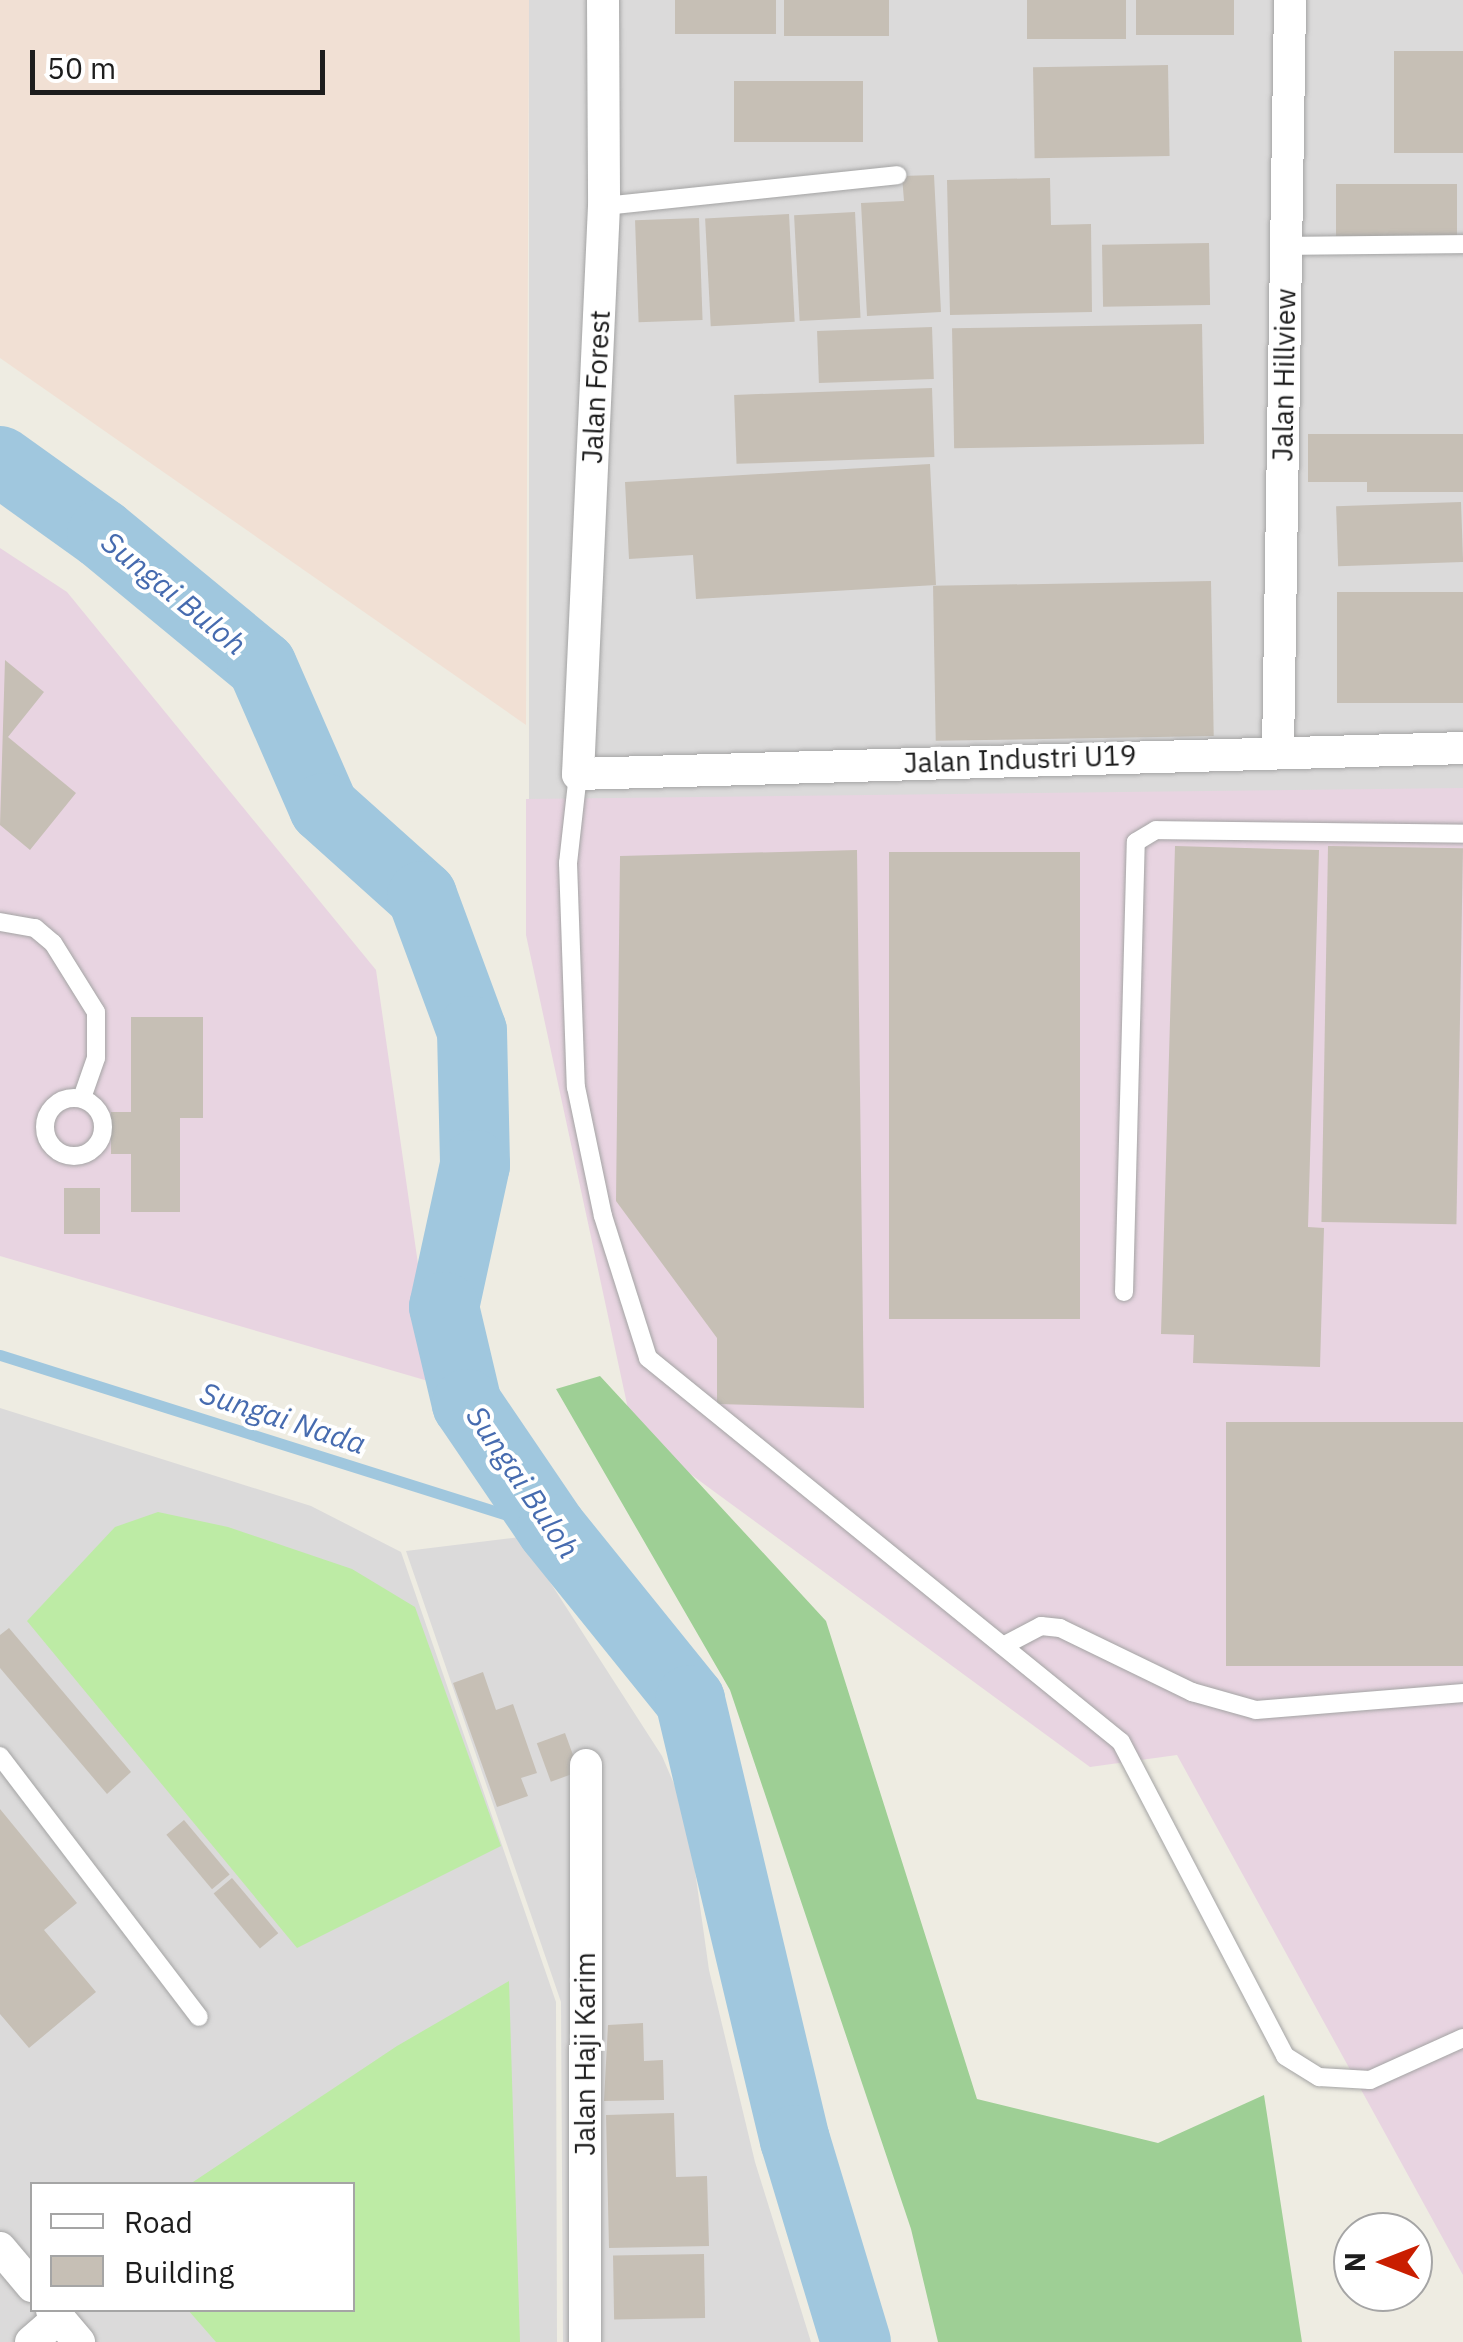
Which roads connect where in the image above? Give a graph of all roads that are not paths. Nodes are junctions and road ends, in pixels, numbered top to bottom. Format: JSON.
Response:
{"nodes":[{"id":1,"x":603,"y":0,"type":"edge"},
{"id":2,"x":1290,"y":0,"type":"edge"},
{"id":3,"x":897,"y":175,"type":"dead end"},
{"id":4,"x":604,"y":206,"type":"junction"},
{"id":5,"x":1463,"y":244,"type":"edge"},
{"id":6,"x":1286,"y":246,"type":"junction"},
{"id":7,"x":1463,"y":748,"type":"edge"},
{"id":8,"x":1278,"y":751,"type":"junction"},
{"id":9,"x":578,"y":774,"type":"junction"},
{"id":10,"x":1463,"y":834,"type":"edge"},
{"id":11,"x":0,"y":922,"type":"edge"},
{"id":12,"x":82,"y":1098,"type":"dead end"},
{"id":13,"x":1124,"y":1292,"type":"dead end"},
{"id":14,"x":1003,"y":1646,"type":"junction"},
{"id":15,"x":1463,"y":1693,"type":"edge"},
{"id":16,"x":0,"y":1756,"type":"edge"},
{"id":17,"x":586,"y":1765,"type":"dead end"},
{"id":18,"x":199,"y":2017,"type":"dead end"},
{"id":19,"x":1463,"y":2038,"type":"edge"},
{"id":20,"x":0,"y":2248,"type":"edge"},
{"id":21,"x":30,"y":2284,"type":"edge"},
{"id":22,"x":64,"y":2323,"type":"edge"},
{"id":23,"x":30,"y":2342,"type":"edge"},
{"id":24,"x":585,"y":2342,"type":"edge"}],
"edges":[{"from":1,"to":4,"type":"street","name":"Jalan Forest"},
{"from":2,"to":6,"type":"street","name":"Jalan Hillview"},
{"from":3,"to":4,"type":"lane"},
{"from":4,"to":9,"type":"street","name":"Jalan Forest"},
{"from":5,"to":6,"type":"lane"},
{"from":6,"to":8,"type":"street","name":"Jalan Hillview"},
{"from":7,"to":8,"type":"street","name":"Jalan Industri U19"},
{"from":8,"to":9,"type":"street","name":"Jalan Industri U19"},
{"from":9,"to":14,"type":"lane"},
{"from":10,"to":13,"type":"lane"},
{"from":11,"to":12,"type":"lane"},
{"from":14,"to":15,"type":"lane"},
{"from":14,"to":19,"type":"lane"},
{"from":16,"to":18,"type":"lane"},
{"from":17,"to":24,"type":"street","name":"Jalan Haji Karim"},
{"from":20,"to":21,"type":"street"},
{"from":22,"to":23,"type":"street"}]}
